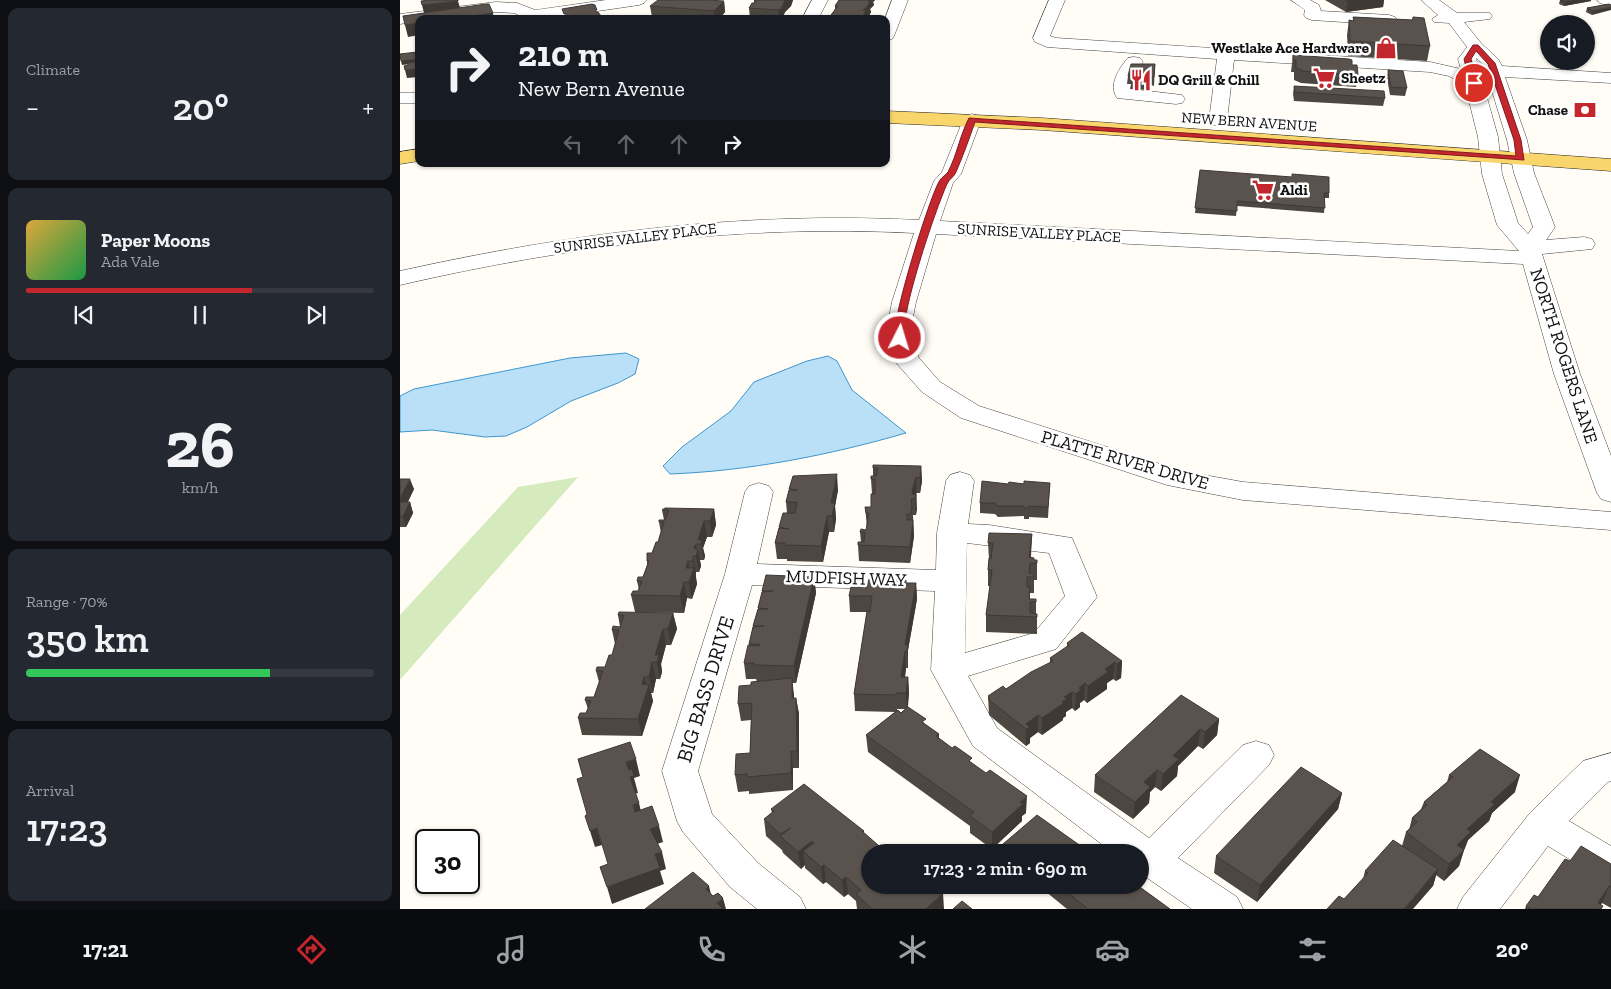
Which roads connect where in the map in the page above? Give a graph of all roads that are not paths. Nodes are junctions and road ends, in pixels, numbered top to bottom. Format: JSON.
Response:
{"nodes":[{"id":1,"x":639,"y":0,"type":"edge"},
{"id":2,"x":820,"y":0,"type":"edge"},
{"id":3,"x":900,"y":0,"type":"edge"},
{"id":4,"x":1057,"y":0,"type":"edge"},
{"id":5,"x":1299,"y":0,"type":"edge"},
{"id":6,"x":1429,"y":0,"type":"edge"},
{"id":7,"x":1605,"y":0,"type":"edge"},
{"id":8,"x":1611,"y":2,"type":"edge"},
{"id":9,"x":615,"y":3,"type":"junction"},
{"id":10,"x":1385,"y":3,"type":"dead end"},
{"id":11,"x":432,"y":15,"type":"edge"},
{"id":12,"x":530,"y":15,"type":"edge"},
{"id":13,"x":546,"y":15,"type":"edge"},
{"id":14,"x":623,"y":15,"type":"edge"},
{"id":15,"x":812,"y":15,"type":"edge"},
{"id":16,"x":1484,"y":16,"type":"dead end"},
{"id":17,"x":415,"y":17,"type":"edge"},
{"id":18,"x":1453,"y":18,"type":"junction"},
{"id":19,"x":400,"y":19,"type":"edge"},
{"id":20,"x":1426,"y":20,"type":"edge"},
{"id":21,"x":890,"y":26,"type":"edge"},
{"id":22,"x":1471,"y":53,"type":"junction"},
{"id":23,"x":1226,"y":54,"type":"junction"},
{"id":24,"x":1134,"y":62,"type":"edge"},
{"id":25,"x":1430,"y":66,"type":"junction"},
{"id":26,"x":1495,"y":70,"type":"junction"},
{"id":27,"x":1611,"y":78,"type":"edge"},
{"id":28,"x":1474,"y":83,"type":"junction"},
{"id":29,"x":400,"y":98,"type":"edge"},
{"id":30,"x":415,"y":98,"type":"edge"},
{"id":31,"x":1176,"y":99,"type":"dead end"},
{"id":32,"x":890,"y":102,"type":"edge"},
{"id":33,"x":890,"y":117,"type":"edge"},
{"id":34,"x":963,"y":119,"type":"junction"},
{"id":35,"x":1218,"y":120,"type":"junction"},
{"id":36,"x":1366,"y":130,"type":"dead end"},
{"id":37,"x":1469,"y":136,"type":"dead end"},
{"id":38,"x":415,"y":140,"type":"edge"},
{"id":39,"x":400,"y":142,"type":"edge"},
{"id":40,"x":1524,"y":146,"type":"junction"},
{"id":41,"x":1490,"y":147,"type":"junction"},
{"id":42,"x":415,"y":156,"type":"edge"},
{"id":43,"x":400,"y":158,"type":"edge"},
{"id":44,"x":1611,"y":165,"type":"edge"},
{"id":45,"x":927,"y":228,"type":"junction"},
{"id":46,"x":1584,"y":244,"type":"dead end"},
{"id":47,"x":1530,"y":253,"type":"junction"},
{"id":48,"x":400,"y":278,"type":"edge"},
{"id":49,"x":960,"y":481,"type":"dead end"},
{"id":50,"x":759,"y":492,"type":"dead end"},
{"id":51,"x":1611,"y":493,"type":"edge"},
{"id":52,"x":1611,"y":521,"type":"edge"},
{"id":53,"x":952,"y":533,"type":"junction"},
{"id":54,"x":740,"y":574,"type":"junction"},
{"id":55,"x":952,"y":581,"type":"junction"},
{"id":56,"x":948,"y":670,"type":"junction"},
{"id":57,"x":1256,"y":755,"type":"dead end"},
{"id":58,"x":1611,"y":767,"type":"edge"},
{"id":59,"x":1543,"y":824,"type":"junction"},
{"id":60,"x":1127,"y":844,"type":"edge"},
{"id":61,"x":1149,"y":851,"type":"edge"},
{"id":62,"x":1149,"y":860,"type":"edge"},
{"id":63,"x":1611,"y":865,"type":"edge"},
{"id":64,"x":786,"y":909,"type":"edge"},
{"id":65,"x":1223,"y":909,"type":"edge"},
{"id":66,"x":1477,"y":909,"type":"edge"}],
"edges":[{"from":1,"to":9,"type":"street"},
{"from":2,"to":15,"type":"street"},
{"from":3,"to":21,"type":"street"},
{"from":4,"to":23,"type":"street"},
{"from":5,"to":10,"type":"street"},
{"from":6,"to":18,"type":"street","name":"NORTH ROGERS LANE"},
{"from":7,"to":8,"type":"street"},
{"from":9,"to":13,"type":"street"},
{"from":9,"to":14,"type":"street"},
{"from":11,"to":12,"type":"street"},
{"from":16,"to":18,"type":"street"},
{"from":17,"to":19,"type":"street"},
{"from":18,"to":20,"type":"street"},
{"from":18,"to":22,"type":"street","name":"NORTH ROGERS LANE"},
{"from":22,"to":25,"type":"street"},
{"from":22,"to":26,"type":"street","name":"NORTH ROGERS LANE"},
{"from":22,"to":28,"type":"street","name":"NORTH ROGERS LANE"},
{"from":23,"to":25,"type":"street"},
{"from":23,"to":35,"type":"street"},
{"from":24,"to":31,"type":"street"},
{"from":25,"to":28,"type":"street"},
{"from":26,"to":27,"type":"street"},
{"from":26,"to":40,"type":"street","name":"NORTH ROGERS LANE"},
{"from":28,"to":41,"type":"street","name":"NORTH ROGERS LANE"},
{"from":29,"to":30,"type":"street"},
{"from":32,"to":35,"type":"main road","name":"NEW BERN AVENUE"},
{"from":33,"to":34,"type":"main road","name":"NEW BERN AVENUE"},
{"from":34,"to":41,"type":"main road","name":"NEW BERN AVENUE"},
{"from":34,"to":45,"type":"street","name":"PLATTE RIVER DRIVE"},
{"from":35,"to":36,"type":"main road","name":"NEW BERN AVENUE"},
{"from":37,"to":41,"type":"main road","name":"NEW BERN AVENUE"},
{"from":38,"to":39,"type":"main road"},
{"from":40,"to":41,"type":"main road","name":"NEW BERN AVENUE"},
{"from":40,"to":44,"type":"main road","name":"NEW BERN AVENUE"},
{"from":40,"to":47,"type":"street","name":"NORTH ROGERS LANE"},
{"from":41,"to":47,"type":"street","name":"NORTH ROGERS LANE"},
{"from":42,"to":43,"type":"main road"},
{"from":45,"to":47,"type":"street","name":"SUNRISE VALLEY PLACE"},
{"from":45,"to":48,"type":"street","name":"SUNRISE VALLEY PLACE"},
{"from":45,"to":52,"type":"street","name":"PLATTE RIVER DRIVE"},
{"from":46,"to":47,"type":"street","name":"SUNRISE VALLEY PLACE"},
{"from":47,"to":51,"type":"street","name":"NORTH ROGERS LANE"},
{"from":49,"to":53,"type":"street"},
{"from":50,"to":54,"type":"street","name":"BIG BASS DRIVE"},
{"from":53,"to":55,"type":"street"},
{"from":53,"to":56,"type":"street"},
{"from":54,"to":55,"type":"street","name":"MUDFISH WAY"},
{"from":54,"to":64,"type":"street","name":"BIG BASS DRIVE"},
{"from":55,"to":56,"type":"street"},
{"from":56,"to":60,"type":"street"},
{"from":57,"to":61,"type":"street"},
{"from":58,"to":59,"type":"street"},
{"from":59,"to":63,"type":"street"},
{"from":59,"to":66,"type":"street"},
{"from":62,"to":65,"type":"street"}]}
